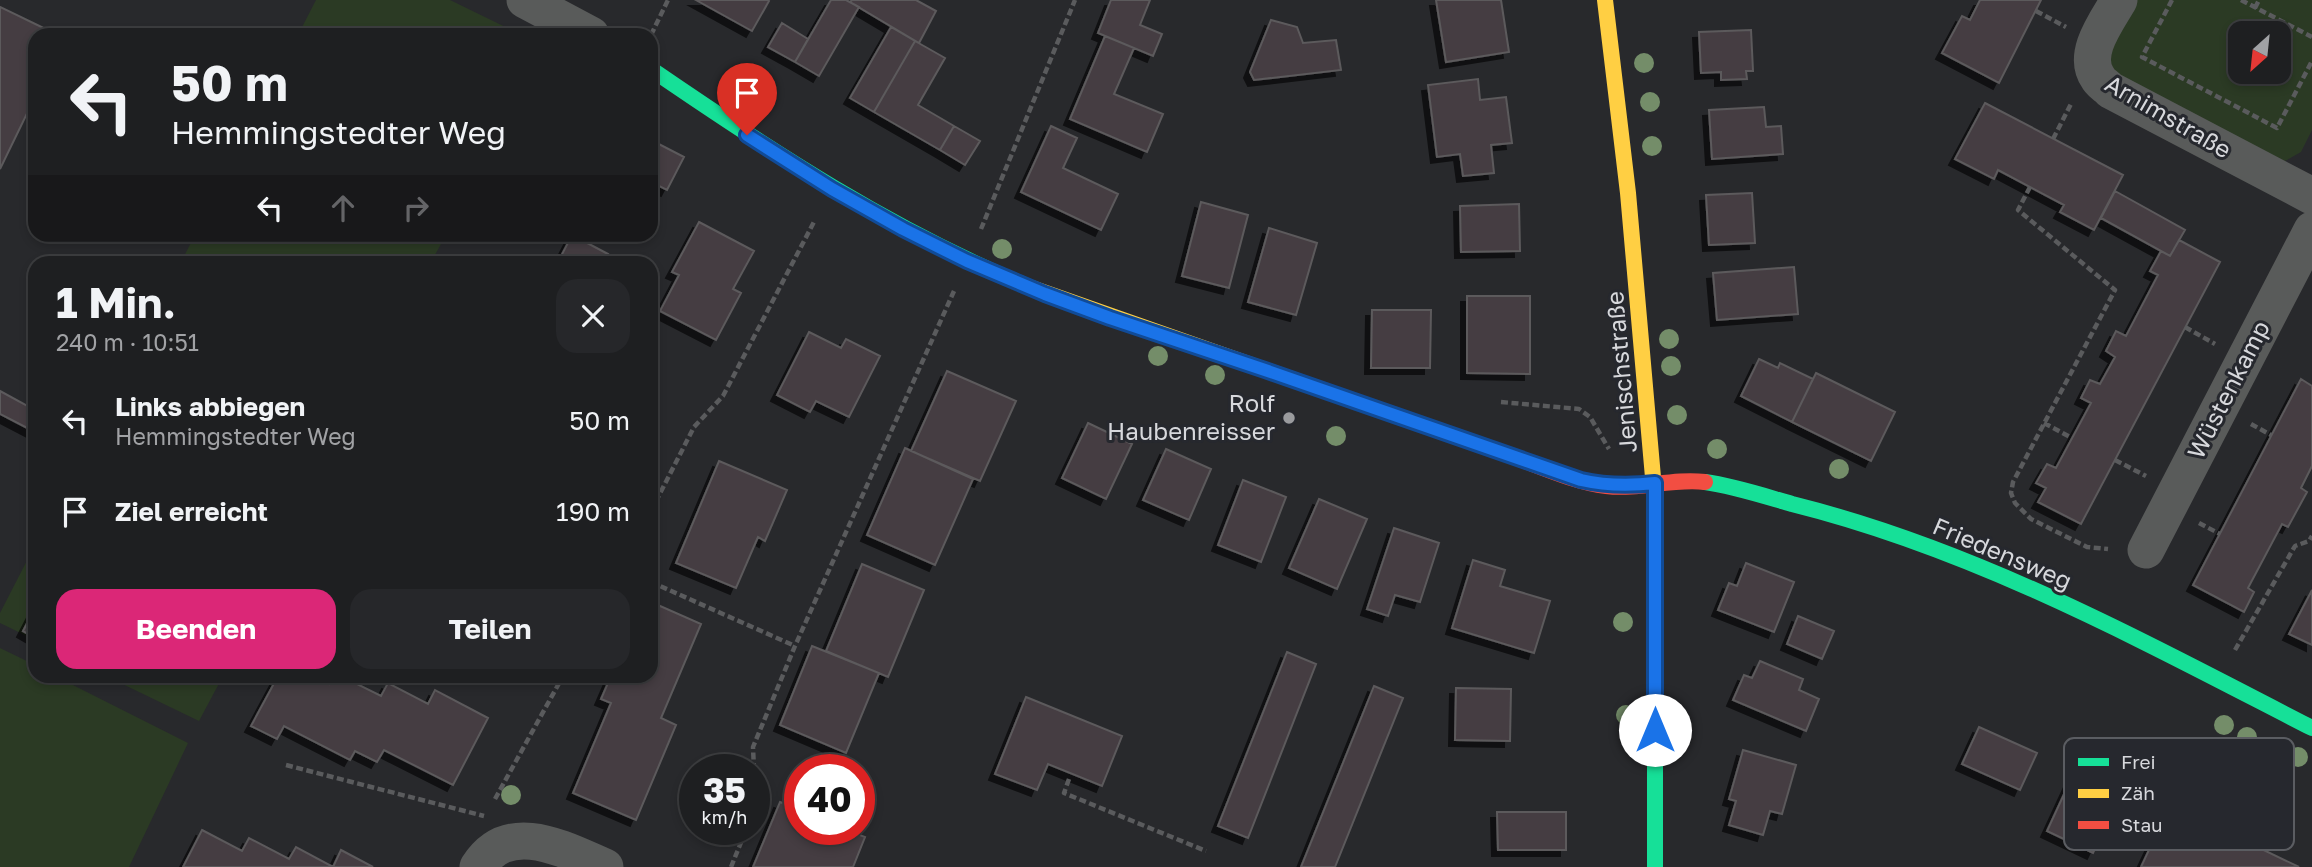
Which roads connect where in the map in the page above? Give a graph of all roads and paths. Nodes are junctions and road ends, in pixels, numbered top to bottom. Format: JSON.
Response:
{"nodes":[{"id":1,"x":525,"y":0,"type":"edge"},
{"id":2,"x":668,"y":0,"type":"edge"},
{"id":3,"x":1075,"y":0,"type":"edge"},
{"id":4,"x":1605,"y":0,"type":"edge"},
{"id":5,"x":2119,"y":0,"type":"edge"},
{"id":6,"x":2172,"y":0,"type":"edge"},
{"id":7,"x":2241,"y":0,"type":"edge"},
{"id":8,"x":2259,"y":0,"type":"edge"},
{"id":9,"x":2255,"y":8,"type":"junction"},
{"id":10,"x":2036,"y":11,"type":"dead end"},
{"id":11,"x":578,"y":28,"type":"edge"},
{"id":12,"x":655,"y":28,"type":"edge"},
{"id":13,"x":2075,"y":32,"type":"dead end"},
{"id":14,"x":2312,"y":37,"type":"edge"},
{"id":15,"x":2312,"y":61,"type":"edge"},
{"id":16,"x":658,"y":74,"type":"edge"},
{"id":17,"x":2076,"y":96,"type":"dead end"},
{"id":18,"x":2053,"y":139,"type":"dead end"},
{"id":19,"x":2030,"y":187,"type":"dead end"},
{"id":20,"x":832,"y":189,"type":"junction"},
{"id":21,"x":2312,"y":196,"type":"edge"},
{"id":22,"x":2312,"y":230,"type":"edge"},
{"id":23,"x":967,"y":261,"type":"junction"},
{"id":24,"x":2185,"y":327,"type":"dead end"},
{"id":25,"x":2218,"y":346,"type":"dead end"},
{"id":26,"x":1501,"y":402,"type":"dead end"},
{"id":27,"x":2044,"y":423,"type":"junction"},
{"id":28,"x":2250,"y":424,"type":"dead end"},
{"id":29,"x":2272,"y":435,"type":"dead end"},
{"id":30,"x":2072,"y":438,"type":"dead end"},
{"id":31,"x":1609,"y":449,"type":"dead end"},
{"id":32,"x":2115,"y":460,"type":"dead end"},
{"id":33,"x":2148,"y":477,"type":"dead end"},
{"id":34,"x":1655,"y":483,"type":"junction"},
{"id":35,"x":658,"y":497,"type":"edge"},
{"id":36,"x":2198,"y":523,"type":"dead end"},
{"id":37,"x":2220,"y":534,"type":"dead end"},
{"id":38,"x":2311,"y":539,"type":"edge"},
{"id":39,"x":2108,"y":549,"type":"dead end"},
{"id":40,"x":2146,"y":550,"type":"dead end"},
{"id":41,"x":658,"y":585,"type":"edge"},
{"id":42,"x":795,"y":646,"type":"junction"},
{"id":43,"x":2229,"y":659,"type":"dead end"},
{"id":44,"x":559,"y":683,"type":"edge"},
{"id":45,"x":2312,"y":727,"type":"edge"},
{"id":46,"x":753,"y":754,"type":"edge"},
{"id":47,"x":286,"y":765,"type":"dead end"},
{"id":48,"x":1069,"y":779,"type":"dead end"},
{"id":49,"x":495,"y":799,"type":"dead end"},
{"id":50,"x":485,"y":817,"type":"dead end"},
{"id":51,"x":740,"y":845,"type":"edge"},
{"id":52,"x":1206,"y":851,"type":"dead end"},
{"id":53,"x":478,"y":867,"type":"edge"},
{"id":54,"x":605,"y":867,"type":"edge"},
{"id":55,"x":731,"y":867,"type":"edge"},
{"id":56,"x":1655,"y":867,"type":"edge"}],
"edges":[{"from":1,"to":11,"type":"street"},
{"from":2,"to":12,"type":"path"},
{"from":3,"to":23,"type":"path"},
{"from":4,"to":34,"type":"street","name":"Jenischstraße"},
{"from":5,"to":21,"type":"street","name":"Arnimstraße"},
{"from":6,"to":15,"type":"path"},
{"from":7,"to":9,"type":"path"},
{"from":8,"to":9,"type":"path"},
{"from":9,"to":14,"type":"path"},
{"from":10,"to":13,"type":"path"},
{"from":16,"to":20,"type":"street","name":"Friedensweg"},
{"from":17,"to":18,"type":"path"},
{"from":19,"to":27,"type":"path"},
{"from":20,"to":23,"type":"street","name":"Friedensweg"},
{"from":20,"to":35,"type":"path"},
{"from":22,"to":40,"type":"street","name":"Wüstenkamp"},
{"from":23,"to":34,"type":"street","name":"Friedensweg"},
{"from":23,"to":42,"type":"path"},
{"from":24,"to":25,"type":"path"},
{"from":26,"to":31,"type":"path"},
{"from":27,"to":30,"type":"path"},
{"from":27,"to":39,"type":"path"},
{"from":28,"to":29,"type":"path"},
{"from":32,"to":33,"type":"path"},
{"from":34,"to":45,"type":"street","name":"Friedensweg"},
{"from":34,"to":56,"type":"street","name":"Jenischstraße"},
{"from":36,"to":37,"type":"path"},
{"from":38,"to":43,"type":"path"},
{"from":41,"to":42,"type":"path"},
{"from":42,"to":46,"type":"path"},
{"from":44,"to":49,"type":"path"},
{"from":47,"to":50,"type":"path"},
{"from":48,"to":52,"type":"path"},
{"from":51,"to":55,"type":"path"},
{"from":53,"to":54,"type":"street"}]}
